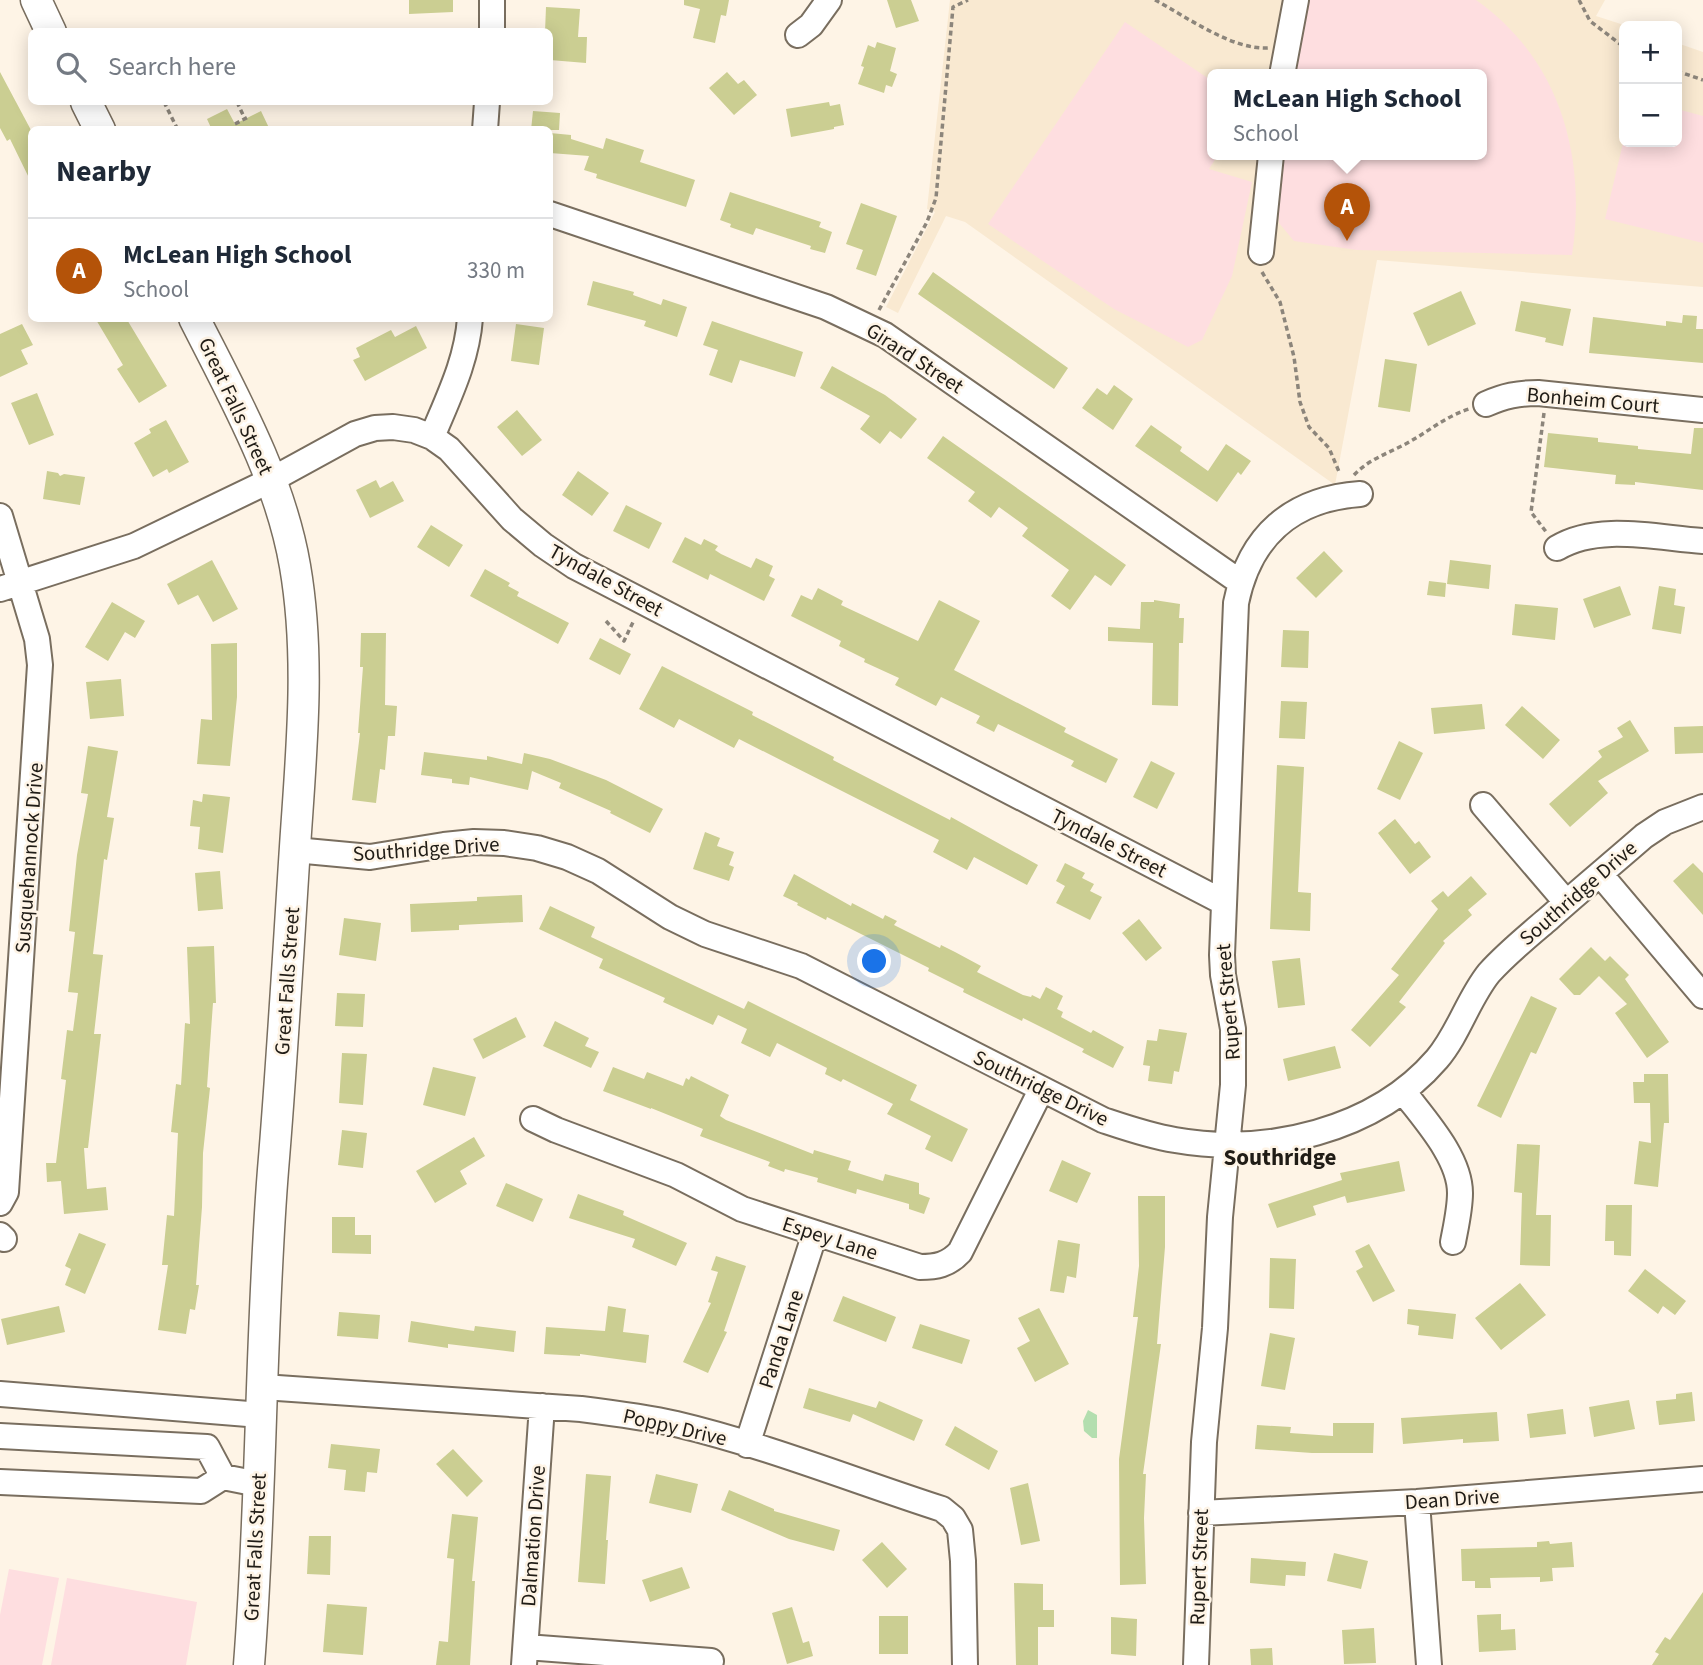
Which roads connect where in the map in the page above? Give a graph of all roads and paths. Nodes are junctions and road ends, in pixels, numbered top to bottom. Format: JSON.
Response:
{"nodes":[{"id":1,"x":36,"y":0,"type":"edge"},
{"id":2,"x":492,"y":0,"type":"edge"},
{"id":3,"x":829,"y":0,"type":"edge"},
{"id":4,"x":968,"y":0,"type":"edge"},
{"id":5,"x":1155,"y":0,"type":"edge"},
{"id":6,"x":1296,"y":0,"type":"edge"},
{"id":7,"x":1579,"y":0,"type":"edge"},
{"id":8,"x":49,"y":28,"type":"edge"},
{"id":9,"x":492,"y":28,"type":"edge"},
{"id":10,"x":799,"y":35,"type":"dead end"},
{"id":11,"x":1619,"y":43,"type":"edge"},
{"id":12,"x":1287,"y":46,"type":"junction"},
{"id":13,"x":1283,"y":69,"type":"edge"},
{"id":14,"x":1682,"y":73,"type":"edge"},
{"id":15,"x":1703,"y":80,"type":"edge"},
{"id":16,"x":88,"y":105,"type":"edge"},
{"id":17,"x":166,"y":105,"type":"edge"},
{"id":18,"x":238,"y":105,"type":"edge"},
{"id":19,"x":487,"y":105,"type":"edge"},
{"id":20,"x":250,"y":116,"type":"dead end"},
{"id":21,"x":245,"y":119,"type":"junction"},
{"id":22,"x":235,"y":124,"type":"dead end"},
{"id":23,"x":98,"y":126,"type":"edge"},
{"id":24,"x":176,"y":126,"type":"edge"},
{"id":25,"x":485,"y":126,"type":"edge"},
{"id":26,"x":1270,"y":160,"type":"edge"},
{"id":27,"x":553,"y":215,"type":"edge"},
{"id":28,"x":1261,"y":252,"type":"joint"},
{"id":29,"x":196,"y":322,"type":"edge"},
{"id":30,"x":470,"y":322,"type":"edge"},
{"id":31,"x":870,"y":327,"type":"junction"},
{"id":32,"x":1547,"y":394,"type":"junction"},
{"id":33,"x":1486,"y":404,"type":"joint"},
{"id":34,"x":1703,"y":410,"type":"edge"},
{"id":35,"x":432,"y":437,"type":"junction"},
{"id":36,"x":271,"y":480,"type":"junction"},
{"id":37,"x":1346,"y":488,"type":"junction"},
{"id":38,"x":0,"y":516,"type":"edge"},
{"id":39,"x":1703,"y":541,"type":"edge"},
{"id":40,"x":1557,"y":548,"type":"joint"},
{"id":41,"x":1240,"y":582,"type":"junction"},
{"id":42,"x":10,"y":586,"type":"edge"},
{"id":43,"x":635,"y":616,"type":"dead end"},
{"id":44,"x":606,"y":621,"type":"dead end"},
{"id":45,"x":1483,"y":806,"type":"dead end"},
{"id":46,"x":1703,"y":807,"type":"edge"},
{"id":47,"x":295,"y":850,"type":"junction"},
{"id":48,"x":1600,"y":874,"type":"junction"},
{"id":49,"x":1223,"y":902,"type":"junction"},
{"id":50,"x":1566,"y":902,"type":"junction"},
{"id":51,"x":1703,"y":996,"type":"edge"},
{"id":52,"x":1041,"y":1090,"type":"junction"},
{"id":53,"x":1403,"y":1091,"type":"junction"},
{"id":54,"x":533,"y":1119,"type":"dead end"},
{"id":55,"x":1227,"y":1144,"type":"junction"},
{"id":56,"x":0,"y":1203,"type":"edge"},
{"id":57,"x":816,"y":1234,"type":"junction"},
{"id":58,"x":1453,"y":1242,"type":"dead end"},
{"id":59,"x":0,"y":1394,"type":"edge"},
{"id":60,"x":262,"y":1401,"type":"junction"},
{"id":61,"x":542,"y":1406,"type":"junction"},
{"id":62,"x":204,"y":1410,"type":"junction"},
{"id":63,"x":0,"y":1436,"type":"edge"},
{"id":64,"x":747,"y":1445,"type":"junction"},
{"id":65,"x":207,"y":1447,"type":"junction"},
{"id":66,"x":223,"y":1477,"type":"junction"},
{"id":67,"x":1703,"y":1479,"type":"edge"},
{"id":68,"x":0,"y":1482,"type":"edge"},
{"id":69,"x":258,"y":1484,"type":"junction"},
{"id":70,"x":1418,"y":1502,"type":"junction"},
{"id":71,"x":1201,"y":1513,"type":"junction"},
{"id":72,"x":525,"y":1656,"type":"edge"},
{"id":73,"x":711,"y":1661,"type":"dead end"},
{"id":74,"x":249,"y":1665,"type":"edge"},
{"id":75,"x":965,"y":1665,"type":"edge"},
{"id":76,"x":1196,"y":1665,"type":"edge"},
{"id":77,"x":1429,"y":1665,"type":"edge"}],
"edges":[{"from":1,"to":8,"type":"main road"},
{"from":2,"to":9,"type":"street"},
{"from":3,"to":10,"type":"street"},
{"from":4,"to":31,"type":"path"},
{"from":5,"to":12,"type":"path"},
{"from":6,"to":12,"type":"street"},
{"from":7,"to":11,"type":"path"},
{"from":12,"to":13,"type":"street"},
{"from":14,"to":15,"type":"path"},
{"from":16,"to":23,"type":"main road"},
{"from":17,"to":24,"type":"path"},
{"from":18,"to":21,"type":"path"},
{"from":19,"to":25,"type":"street"},
{"from":20,"to":21,"type":"path"},
{"from":21,"to":22,"type":"path"},
{"from":26,"to":28,"type":"street"},
{"from":27,"to":31,"type":"street","name":"Girard Street"},
{"from":28,"to":37,"type":"path"},
{"from":29,"to":36,"type":"main road","name":"Great Falls Street"},
{"from":30,"to":35,"type":"street"},
{"from":31,"to":41,"type":"street","name":"Girard Street"},
{"from":32,"to":33,"type":"street","name":"Bonheim Court"},
{"from":32,"to":34,"type":"street","name":"Bonheim Court"},
{"from":32,"to":40,"type":"path"},
{"from":33,"to":37,"type":"path"},
{"from":35,"to":36,"type":"street","name":"Tyndale Street"},
{"from":35,"to":49,"type":"street","name":"Tyndale Street"},
{"from":36,"to":42,"type":"street","name":"Tyndale Street"},
{"from":36,"to":47,"type":"main road","name":"Great Falls Street"},
{"from":37,"to":41,"type":"street","name":"Rupert Street"},
{"from":38,"to":42,"type":"street","name":"Susquehannock Drive"},
{"from":39,"to":40,"type":"street"},
{"from":41,"to":49,"type":"street","name":"Rupert Street"},
{"from":42,"to":56,"type":"street","name":"Susquehannock Drive"},
{"from":43,"to":44,"type":"path"},
{"from":45,"to":50,"type":"street"},
{"from":46,"to":48,"type":"street","name":"Southridge Drive"},
{"from":47,"to":52,"type":"street","name":"Southridge Drive"},
{"from":47,"to":60,"type":"main road","name":"Great Falls Street"},
{"from":48,"to":50,"type":"street","name":"Southridge Drive"},
{"from":48,"to":51,"type":"street"},
{"from":49,"to":55,"type":"street","name":"Rupert Street"},
{"from":50,"to":53,"type":"street","name":"Southridge Drive"},
{"from":52,"to":55,"type":"street","name":"Southridge Drive"},
{"from":52,"to":57,"type":"street","name":"Espey Lane"},
{"from":53,"to":55,"type":"street","name":"Southridge Drive"},
{"from":53,"to":58,"type":"street"},
{"from":54,"to":57,"type":"street","name":"Espey Lane"},
{"from":55,"to":71,"type":"street","name":"Rupert Street"},
{"from":57,"to":64,"type":"street","name":"Panda Lane"},
{"from":59,"to":62,"type":"street","name":"Poppy Drive"},
{"from":60,"to":61,"type":"street","name":"Poppy Drive"},
{"from":60,"to":62,"type":"street","name":"Poppy Drive"},
{"from":60,"to":69,"type":"main road","name":"Great Falls Street"},
{"from":61,"to":64,"type":"street","name":"Poppy Drive"},
{"from":61,"to":72,"type":"street","name":"Dalmation Drive"},
{"from":62,"to":65,"type":"street"},
{"from":63,"to":65,"type":"street"},
{"from":64,"to":75,"type":"street","name":"Poppy Drive"},
{"from":65,"to":66,"type":"street"},
{"from":66,"to":68,"type":"street"},
{"from":66,"to":69,"type":"street"},
{"from":67,"to":70,"type":"street","name":"Dean Drive"},
{"from":69,"to":74,"type":"main road","name":"Great Falls Street"},
{"from":70,"to":71,"type":"street","name":"Dean Drive"},
{"from":70,"to":77,"type":"street"},
{"from":71,"to":76,"type":"street","name":"Rupert Street"},
{"from":72,"to":73,"type":"street"}]}
